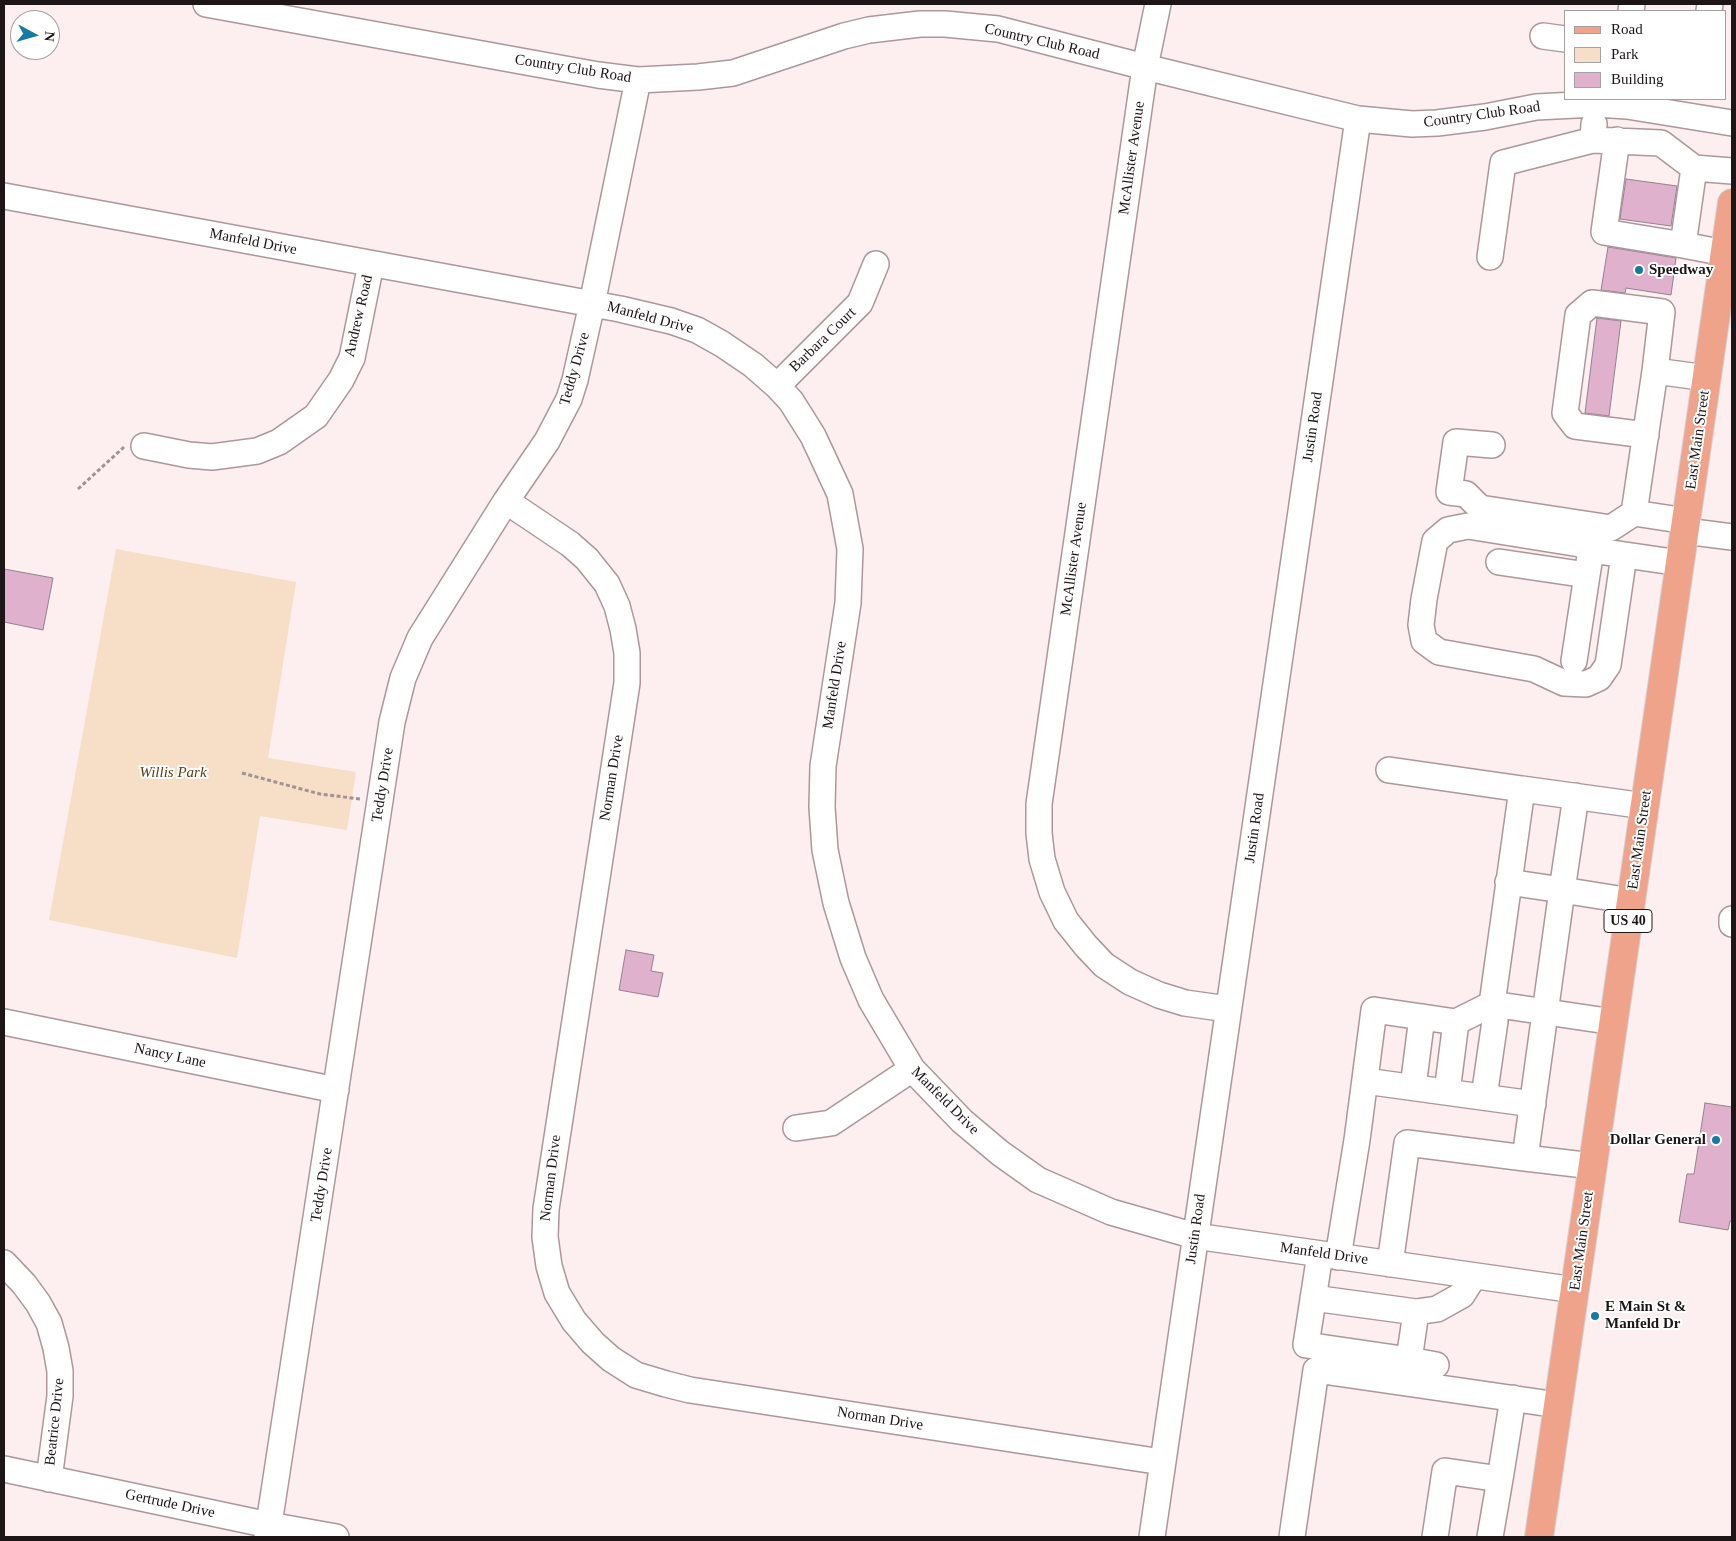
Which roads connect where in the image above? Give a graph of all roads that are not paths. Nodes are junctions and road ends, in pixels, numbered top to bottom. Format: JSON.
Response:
{"nodes":[{"id":1,"x":206,"y":4,"type":"edge"},
{"id":2,"x":1158,"y":4,"type":"edge"},
{"id":3,"x":1145,"y":67,"type":"junction"},
{"id":4,"x":638,"y":80,"type":"junction"},
{"id":5,"x":1585,"y":102,"type":"edge"},
{"id":6,"x":1627,"y":102,"type":"edge"},
{"id":7,"x":1664,"y":111,"type":"junction"},
{"id":8,"x":1358,"y":118,"type":"junction"},
{"id":9,"x":1732,"y":123,"type":"edge"},
{"id":10,"x":1605,"y":140,"type":"junction"},
{"id":11,"x":1661,"y":143,"type":"junction"},
{"id":12,"x":1694,"y":168,"type":"junction"},
{"id":13,"x":1732,"y":171,"type":"edge"},
{"id":14,"x":4,"y":196,"type":"edge"},
{"id":15,"x":1732,"y":203,"type":"edge"},
{"id":16,"x":1683,"y":245,"type":"junction"},
{"id":17,"x":1725,"y":253,"type":"junction"},
{"id":18,"x":1490,"y":257,"type":"dead end"},
{"id":19,"x":371,"y":264,"type":"junction"},
{"id":20,"x":876,"y":264,"type":"dead end"},
{"id":21,"x":592,"y":304,"type":"junction"},
{"id":22,"x":1655,"y":371,"type":"junction"},
{"id":23,"x":1707,"y":378,"type":"junction"},
{"id":24,"x":777,"y":386,"type":"junction"},
{"id":25,"x":1646,"y":435,"type":"junction"},
{"id":26,"x":144,"y":446,"type":"road end"},
{"id":27,"x":1492,"y":446,"type":"dead end"},
{"id":28,"x":506,"y":501,"type":"junction"},
{"id":29,"x":1634,"y":514,"type":"junction"},
{"id":30,"x":1686,"y":526,"type":"junction"},
{"id":31,"x":1732,"y":537,"type":"edge"},
{"id":32,"x":1591,"y":550,"type":"junction"},
{"id":33,"x":1624,"y":555,"type":"junction"},
{"id":34,"x":1499,"y":562,"type":"dead end"},
{"id":35,"x":1680,"y":563,"type":"junction"},
{"id":36,"x":1587,"y":575,"type":"junction"},
{"id":37,"x":1574,"y":661,"type":"dead end"},
{"id":38,"x":1389,"y":770,"type":"dead end"},
{"id":39,"x":1522,"y":789,"type":"junction"},
{"id":40,"x":1576,"y":796,"type":"junction"},
{"id":41,"x":1645,"y":806,"type":"junction"},
{"id":42,"x":1508,"y":882,"type":"junction"},
{"id":43,"x":1562,"y":890,"type":"junction"},
{"id":44,"x":1631,"y":901,"type":"junction"},
{"id":45,"x":1732,"y":920,"type":"edge"},
{"id":46,"x":1732,"y":924,"type":"edge"},
{"id":47,"x":1492,"y":1004,"type":"junction"},
{"id":48,"x":1228,"y":1009,"type":"junction"},
{"id":49,"x":1546,"y":1012,"type":"junction"},
{"id":50,"x":1422,"y":1017,"type":"junction"},
{"id":51,"x":4,"y":1022,"type":"edge"},
{"id":52,"x":1456,"y":1022,"type":"junction"},
{"id":53,"x":1614,"y":1022,"type":"junction"},
{"id":54,"x":912,"y":1069,"type":"junction"},
{"id":55,"x":1365,"y":1081,"type":"junction"},
{"id":56,"x":1413,"y":1087,"type":"junction"},
{"id":57,"x":336,"y":1090,"type":"junction"},
{"id":58,"x":1447,"y":1092,"type":"junction"},
{"id":59,"x":1484,"y":1097,"type":"junction"},
{"id":60,"x":1533,"y":1104,"type":"junction"},
{"id":61,"x":796,"y":1128,"type":"dead end"},
{"id":62,"x":1525,"y":1158,"type":"junction"},
{"id":63,"x":1593,"y":1166,"type":"junction"},
{"id":64,"x":1196,"y":1236,"type":"junction"},
{"id":65,"x":1329,"y":1256,"type":"junction"},
{"id":66,"x":4,"y":1263,"type":"edge"},
{"id":67,"x":1390,"y":1264,"type":"junction"},
{"id":68,"x":1474,"y":1276,"type":"junction"},
{"id":69,"x":1575,"y":1290,"type":"junction"},
{"id":70,"x":1313,"y":1298,"type":"junction"},
{"id":71,"x":1416,"y":1312,"type":"junction"},
{"id":72,"x":1409,"y":1360,"type":"junction"},
{"id":73,"x":1436,"y":1365,"type":"dead end"},
{"id":74,"x":1513,"y":1398,"type":"junction"},
{"id":75,"x":1558,"y":1405,"type":"junction"},
{"id":76,"x":1162,"y":1462,"type":"junction"},
{"id":77,"x":4,"y":1469,"type":"edge"},
{"id":78,"x":49,"y":1479,"type":"junction"},
{"id":79,"x":1500,"y":1479,"type":"junction"},
{"id":80,"x":268,"y":1531,"type":"edge"},
{"id":81,"x":336,"y":1537,"type":"edge"},
{"id":82,"x":1152,"y":1537,"type":"edge"},
{"id":83,"x":1292,"y":1537,"type":"edge"},
{"id":84,"x":1435,"y":1537,"type":"edge"},
{"id":85,"x":1490,"y":1537,"type":"edge"},
{"id":86,"x":1539,"y":1537,"type":"edge"}],
"edges":[{"from":1,"to":4,"type":"street","name":"Country Club Road"},
{"from":2,"to":3,"type":"street","name":"McAllister Avenue"},
{"from":3,"to":4,"type":"street","name":"Country Club Road"},
{"from":3,"to":8,"type":"street","name":"Country Club Road"},
{"from":3,"to":48,"type":"street","name":"McAllister Avenue"},
{"from":4,"to":21,"type":"street","name":"Teddy Drive"},
{"from":5,"to":6,"type":"street","name":"Country Club Road"},
{"from":5,"to":8,"type":"street","name":"Country Club Road"},
{"from":5,"to":10,"type":"street"},
{"from":6,"to":7,"type":"street","name":"Country Club Road"},
{"from":7,"to":9,"type":"street","name":"Country Club Road"},
{"from":7,"to":11,"type":"street"},
{"from":8,"to":48,"type":"street","name":"Justin Road"},
{"from":10,"to":11,"type":"street"},
{"from":10,"to":16,"type":"street"},
{"from":10,"to":18,"type":"street"},
{"from":11,"to":12,"type":"street"},
{"from":12,"to":13,"type":"street"},
{"from":12,"to":16,"type":"street"},
{"from":14,"to":19,"type":"street","name":"Manfeld Drive"},
{"from":15,"to":17,"type":"main road","name":"East Main Street","number":"US 40"},
{"from":16,"to":17,"type":"street"},
{"from":17,"to":23,"type":"main road","name":"East Main Street","number":"US 40"},
{"from":19,"to":21,"type":"street","name":"Manfeld Drive"},
{"from":19,"to":26,"type":"street","name":"Andrew Road"},
{"from":20,"to":24,"type":"street","name":"Barbara Court"},
{"from":21,"to":24,"type":"street","name":"Manfeld Drive"},
{"from":21,"to":28,"type":"street","name":"Teddy Drive"},
{"from":22,"to":23,"type":"street"},
{"from":22,"to":25,"type":"street"},
{"from":22,"to":25,"type":"street"},
{"from":23,"to":30,"type":"main road","name":"East Main Street","number":"US 40"},
{"from":24,"to":54,"type":"street","name":"Manfeld Drive"},
{"from":25,"to":29,"type":"street"},
{"from":27,"to":29,"type":"street"},
{"from":28,"to":57,"type":"street","name":"Teddy Drive"},
{"from":28,"to":76,"type":"street","name":"Norman Drive"},
{"from":29,"to":30,"type":"street"},
{"from":30,"to":31,"type":"street"},
{"from":30,"to":35,"type":"main road","name":"East Main Street","number":"US 40"},
{"from":32,"to":33,"type":"street"},
{"from":32,"to":33,"type":"street"},
{"from":32,"to":36,"type":"street"},
{"from":33,"to":35,"type":"street"},
{"from":34,"to":36,"type":"street"},
{"from":35,"to":41,"type":"main road","name":"East Main Street","number":"US 40"},
{"from":36,"to":37,"type":"street"},
{"from":38,"to":39,"type":"street"},
{"from":39,"to":40,"type":"street"},
{"from":39,"to":42,"type":"street"},
{"from":40,"to":41,"type":"street"},
{"from":40,"to":43,"type":"street"},
{"from":41,"to":44,"type":"main road","name":"East Main Street","number":"US 40"},
{"from":42,"to":43,"type":"street"},
{"from":42,"to":47,"type":"street"},
{"from":43,"to":44,"type":"street"},
{"from":43,"to":49,"type":"street"},
{"from":44,"to":53,"type":"main road","name":"East Main Street","number":"US 40"},
{"from":45,"to":46,"type":"street"},
{"from":47,"to":49,"type":"street"},
{"from":47,"to":52,"type":"street"},
{"from":47,"to":59,"type":"street"},
{"from":48,"to":64,"type":"street","name":"Justin Road"},
{"from":49,"to":53,"type":"street"},
{"from":49,"to":60,"type":"street"},
{"from":50,"to":52,"type":"street"},
{"from":50,"to":55,"type":"street"},
{"from":50,"to":56,"type":"street"},
{"from":51,"to":57,"type":"street","name":"Nancy Lane"},
{"from":52,"to":58,"type":"street"},
{"from":53,"to":63,"type":"main road","name":"East Main Street","number":"US 40"},
{"from":54,"to":61,"type":"street"},
{"from":54,"to":64,"type":"street","name":"Manfeld Drive"},
{"from":55,"to":56,"type":"street"},
{"from":55,"to":65,"type":"street"},
{"from":56,"to":58,"type":"street"},
{"from":57,"to":80,"type":"street","name":"Teddy Drive"},
{"from":58,"to":59,"type":"street"},
{"from":59,"to":60,"type":"street"},
{"from":60,"to":62,"type":"street"},
{"from":62,"to":63,"type":"street"},
{"from":62,"to":67,"type":"street"},
{"from":63,"to":69,"type":"main road","name":"East Main Street","number":"US 40"},
{"from":64,"to":65,"type":"street","name":"Manfeld Drive"},
{"from":64,"to":76,"type":"street","name":"Justin Road"},
{"from":65,"to":67,"type":"street","name":"Manfeld Drive"},
{"from":65,"to":70,"type":"street"},
{"from":66,"to":78,"type":"street","name":"Beatrice Drive"},
{"from":67,"to":68,"type":"street","name":"Manfeld Drive"},
{"from":68,"to":69,"type":"street","name":"Manfeld Drive"},
{"from":68,"to":71,"type":"street"},
{"from":69,"to":75,"type":"main road","name":"East Main Street","number":"US 40"},
{"from":70,"to":71,"type":"street"},
{"from":70,"to":72,"type":"street"},
{"from":71,"to":72,"type":"street"},
{"from":72,"to":73,"type":"street"},
{"from":74,"to":75,"type":"street"},
{"from":74,"to":79,"type":"street"},
{"from":74,"to":83,"type":"street"},
{"from":75,"to":86,"type":"main road","name":"East Main Street","number":"US 40"},
{"from":76,"to":82,"type":"street","name":"Justin Road"},
{"from":77,"to":78,"type":"street","name":"Gertrude Drive"},
{"from":78,"to":80,"type":"street","name":"Gertrude Drive"},
{"from":79,"to":84,"type":"street"},
{"from":79,"to":85,"type":"street"},
{"from":80,"to":81,"type":"street","name":"Gertrude Drive"}]}
